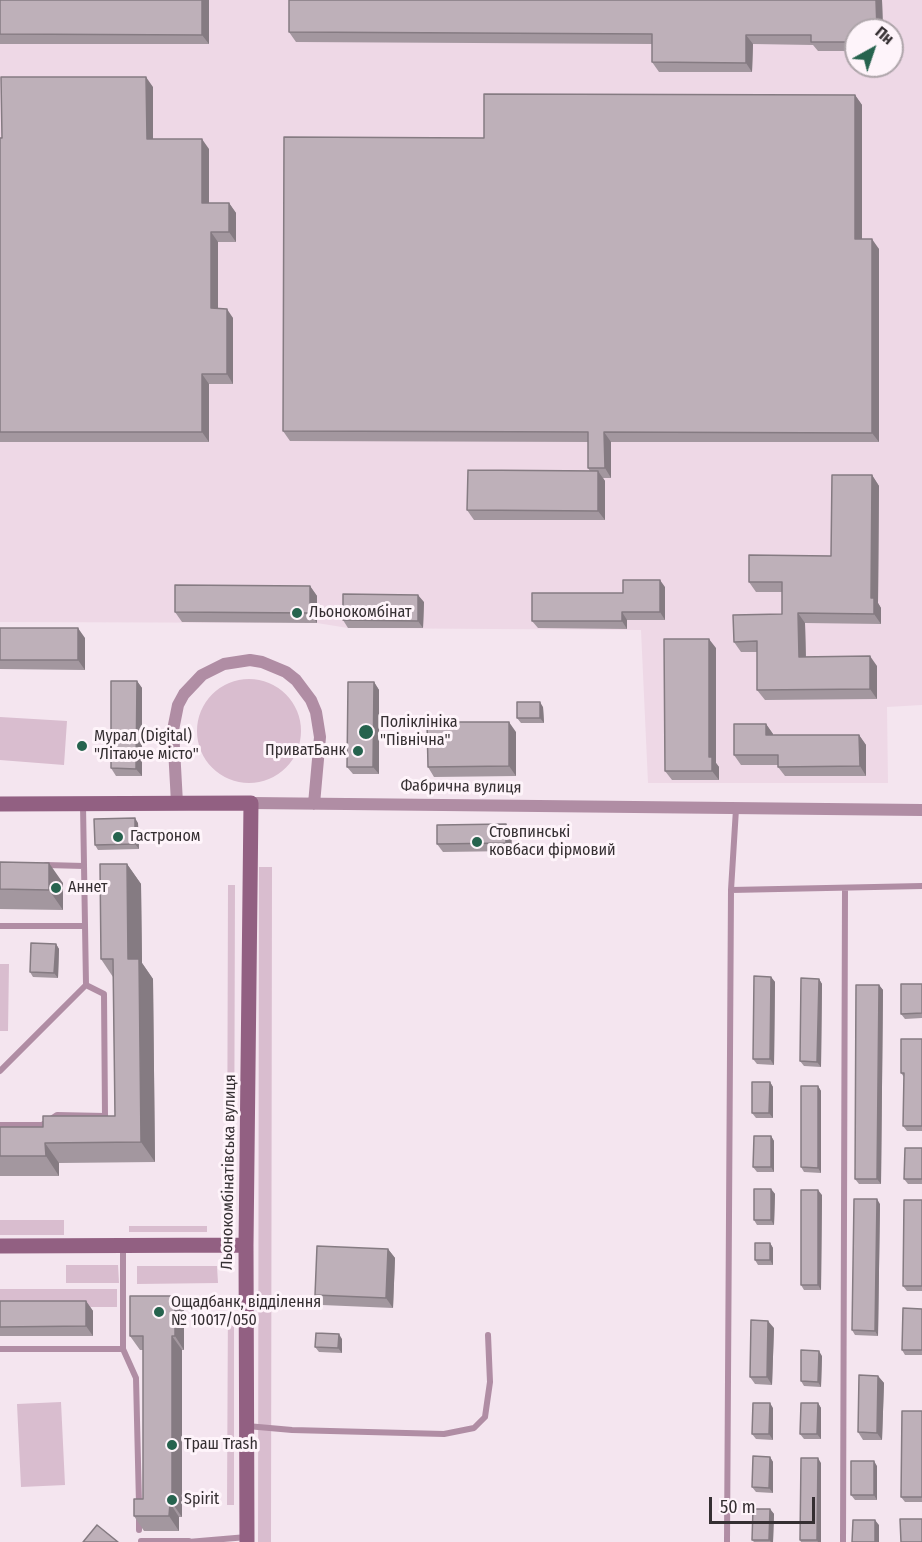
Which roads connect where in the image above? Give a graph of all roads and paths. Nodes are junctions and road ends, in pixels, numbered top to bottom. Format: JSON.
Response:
{"nodes":[{"id":1,"x":177,"y":803,"type":"junction"},
{"id":2,"x":251,"y":803,"type":"junction"},
{"id":3,"x":0,"y":804,"type":"edge"},
{"id":4,"x":83,"y":804,"type":"junction"},
{"id":5,"x":314,"y":804,"type":"junction"},
{"id":6,"x":736,"y":808,"type":"junction"},
{"id":7,"x":922,"y":810,"type":"edge"},
{"id":8,"x":42,"y":865,"type":"edge"},
{"id":9,"x":84,"y":866,"type":"junction"},
{"id":10,"x":922,"y":886,"type":"edge"},
{"id":11,"x":845,"y":889,"type":"junction"},
{"id":12,"x":731,"y":890,"type":"junction"},
{"id":13,"x":0,"y":926,"type":"edge"},
{"id":14,"x":85,"y":926,"type":"junction"},
{"id":15,"x":86,"y":985,"type":"junction"},
{"id":16,"x":0,"y":1071,"type":"edge"},
{"id":17,"x":0,"y":1125,"type":"edge"},
{"id":18,"x":123,"y":1245,"type":"junction"},
{"id":19,"x":246,"y":1245,"type":"junction"},
{"id":20,"x":0,"y":1246,"type":"edge"},
{"id":21,"x":488,"y":1335,"type":"dead end"},
{"id":22,"x":0,"y":1349,"type":"edge"},
{"id":23,"x":123,"y":1349,"type":"junction"},
{"id":24,"x":246,"y":1426,"type":"junction"},
{"id":25,"x":139,"y":1530,"type":"edge"},
{"id":26,"x":247,"y":1539,"type":"edge"},
{"id":27,"x":141,"y":1541,"type":"edge"},
{"id":28,"x":189,"y":1541,"type":"edge"},
{"id":29,"x":727,"y":1542,"type":"edge"},
{"id":30,"x":843,"y":1542,"type":"edge"}],
"edges":[{"from":1,"to":2,"type":"street","name":"Фабрична вулиця"},
{"from":1,"to":4,"type":"street","name":"Фабрична вулиця"},
{"from":1,"to":5,"type":"street"},
{"from":2,"to":5,"type":"street","name":"Фабрична вулиця"},
{"from":2,"to":19,"type":"street","name":"Льонокомбінатівська вулиця"},
{"from":3,"to":4,"type":"street","name":"Фабрична вулиця"},
{"from":4,"to":9,"type":"lane"},
{"from":5,"to":6,"type":"street","name":"Фабрична вулиця"},
{"from":6,"to":7,"type":"street","name":"Фабрична вулиця"},
{"from":6,"to":12,"type":"lane"},
{"from":8,"to":9,"type":"lane"},
{"from":9,"to":14,"type":"lane"},
{"from":10,"to":11,"type":"lane"},
{"from":11,"to":12,"type":"lane"},
{"from":11,"to":30,"type":"lane"},
{"from":12,"to":29,"type":"lane"},
{"from":13,"to":14,"type":"lane"},
{"from":14,"to":15,"type":"lane"},
{"from":15,"to":16,"type":"lane"},
{"from":15,"to":17,"type":"lane"},
{"from":18,"to":19,"type":"street"},
{"from":18,"to":20,"type":"street"},
{"from":18,"to":23,"type":"lane"},
{"from":19,"to":24,"type":"street","name":"Льонокомбінатівська вулиця"},
{"from":21,"to":24,"type":"lane"},
{"from":22,"to":23,"type":"lane"},
{"from":23,"to":25,"type":"lane"},
{"from":24,"to":26,"type":"street","name":"Льонокомбінатівська вулиця"},
{"from":26,"to":28,"type":"lane"},
{"from":27,"to":28,"type":"lane"}]}
